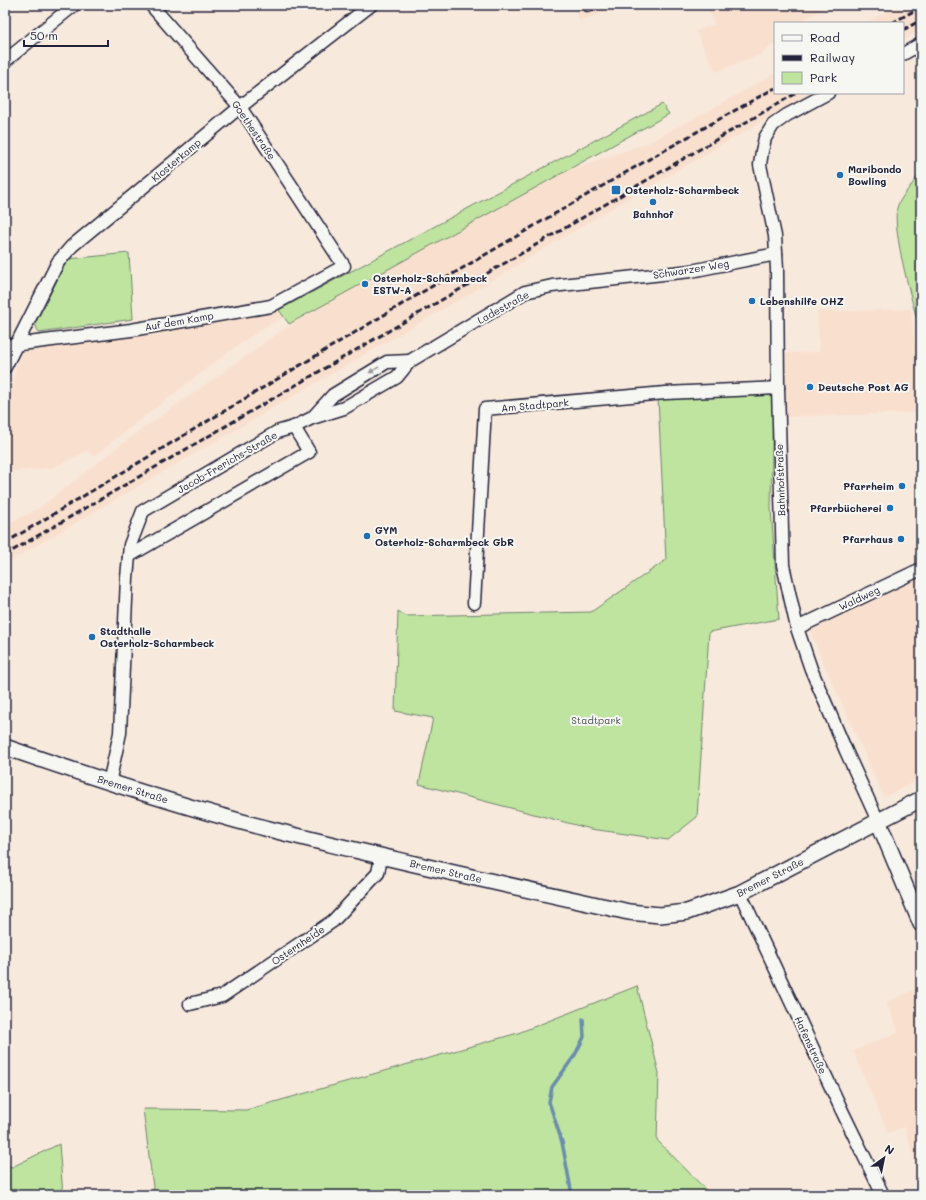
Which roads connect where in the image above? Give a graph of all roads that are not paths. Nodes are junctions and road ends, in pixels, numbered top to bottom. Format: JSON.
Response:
{"nodes":[{"id":1,"x":74,"y":5,"type":"edge"},
{"id":2,"x":151,"y":5,"type":"edge"},
{"id":3,"x":371,"y":5,"type":"edge"},
{"id":4,"x":921,"y":44,"type":"edge"},
{"id":5,"x":904,"y":53,"type":"edge"},
{"id":6,"x":5,"y":61,"type":"edge"},
{"id":7,"x":826,"y":94,"type":"edge"},
{"id":8,"x":240,"y":107,"type":"junction"},
{"id":9,"x":776,"y":254,"type":"junction"},
{"id":10,"x":344,"y":266,"type":"joint"},
{"id":11,"x":605,"y":281,"type":"joint"},
{"id":12,"x":11,"y":345,"type":"edge"},
{"id":13,"x":410,"y":361,"type":"junction"},
{"id":14,"x":5,"y":367,"type":"edge"},
{"id":15,"x":778,"y":388,"type":"junction"},
{"id":16,"x":312,"y":418,"type":"junction"},
{"id":17,"x":294,"y":427,"type":"junction"},
{"id":18,"x":129,"y":556,"type":"junction"},
{"id":19,"x":921,"y":569,"type":"edge"},
{"id":20,"x":474,"y":603,"type":"dead end"},
{"id":21,"x":797,"y":628,"type":"junction"},
{"id":22,"x":5,"y":747,"type":"edge"},
{"id":23,"x":110,"y":783,"type":"junction"},
{"id":24,"x":921,"y":798,"type":"edge"},
{"id":25,"x":878,"y":821,"type":"junction"},
{"id":26,"x":382,"y":857,"type":"junction"},
{"id":27,"x":740,"y":893,"type":"junction"},
{"id":28,"x":921,"y":924,"type":"edge"},
{"id":29,"x":190,"y":1004,"type":"dead end"},
{"id":30,"x":883,"y":1195,"type":"edge"}],
"edges":[{"from":1,"to":6,"type":"street"},
{"from":2,"to":8,"type":"street","name":"Goethestraße"},
{"from":3,"to":8,"type":"street","name":"Klosterkamp"},
{"from":4,"to":5,"type":"street"},
{"from":7,"to":9,"type":"street","name":"Bahnhofstraße"},
{"from":8,"to":10,"type":"street","name":"Goethestraße"},
{"from":8,"to":12,"type":"street","name":"Klosterkamp"},
{"from":9,"to":11,"type":"street","name":"Schwarzer Weg"},
{"from":9,"to":15,"type":"street","name":"Bahnhofstraße"},
{"from":10,"to":12,"type":"street","name":"Auf dem Kamp"},
{"from":11,"to":13,"type":"street","name":"Ladestraße"},
{"from":12,"to":14,"type":"street","name":"Klosterkamp"},
{"from":13,"to":16,"type":"street","name":"Ladestraße"},
{"from":13,"to":16,"type":"street","name":"Ladestraße","one_way":true},
{"from":15,"to":20,"type":"street","name":"Am Stadtpark"},
{"from":15,"to":21,"type":"street","name":"Bahnhofstraße"},
{"from":16,"to":17,"type":"street","name":"Ladestraße"},
{"from":17,"to":18,"type":"street","name":"Jacob-Frerichs-Straße"},
{"from":17,"to":18,"type":"street"},
{"from":18,"to":23,"type":"street","name":"Jacob-Frerichs-Straße"},
{"from":19,"to":21,"type":"street","name":"Waldweg"},
{"from":21,"to":25,"type":"street","name":"Bahnhofstraße"},
{"from":22,"to":23,"type":"street","name":"Bremer Straße"},
{"from":23,"to":26,"type":"street","name":"Bremer Straße"},
{"from":24,"to":25,"type":"street","name":"Bremer Straße"},
{"from":25,"to":27,"type":"street","name":"Bremer Straße"},
{"from":25,"to":28,"type":"street"},
{"from":26,"to":27,"type":"street","name":"Bremer Straße"},
{"from":26,"to":29,"type":"street","name":"Osternheide"},
{"from":27,"to":30,"type":"street","name":"Hafenstraße"}]}
